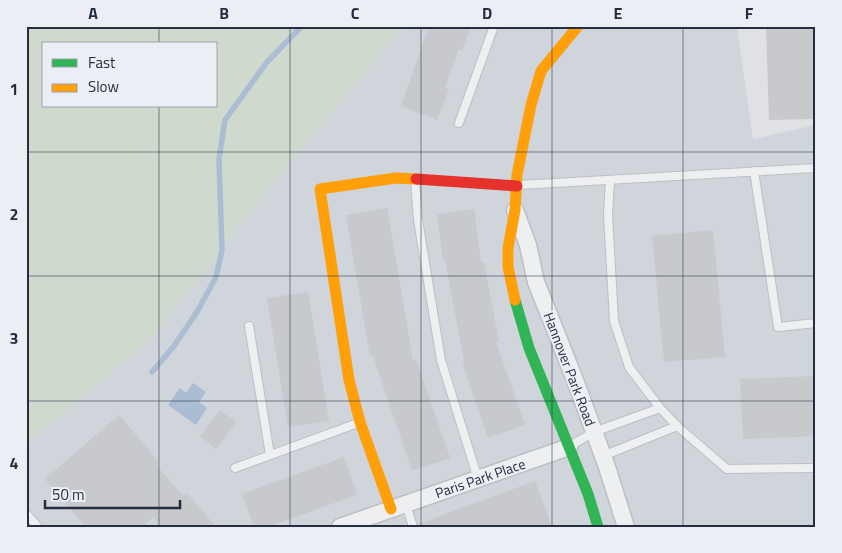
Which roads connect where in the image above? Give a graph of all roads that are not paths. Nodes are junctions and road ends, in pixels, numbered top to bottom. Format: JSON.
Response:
{"nodes":[{"id":1,"x":494,"y":26,"type":"edge"},
{"id":2,"x":578,"y":26,"type":"edge"},
{"id":3,"x":459,"y":123,"type":"dead end"},
{"id":4,"x":816,"y":168,"type":"edge"},
{"id":5,"x":754,"y":171,"type":"junction"},
{"id":6,"x":414,"y":179,"type":"junction"},
{"id":7,"x":610,"y":181,"type":"junction"},
{"id":8,"x":517,"y":186,"type":"junction"},
{"id":9,"x":515,"y":210,"type":"junction"},
{"id":10,"x":816,"y":323,"type":"edge"},
{"id":11,"x":250,"y":326,"type":"dead end"},
{"id":12,"x":660,"y":408,"type":"junction"},
{"id":13,"x":360,"y":422,"type":"junction"},
{"id":14,"x":677,"y":426,"type":"junction"},
{"id":15,"x":594,"y":432,"type":"junction"},
{"id":16,"x":569,"y":447,"type":"junction"},
{"id":17,"x":270,"y":455,"type":"junction"},
{"id":18,"x":603,"y":456,"type":"junction"},
{"id":19,"x":235,"y":468,"type":"dead end"},
{"id":20,"x":816,"y":468,"type":"edge"},
{"id":21,"x":478,"y":479,"type":"junction"},
{"id":22,"x":398,"y":506,"type":"junction"},
{"id":23,"x":26,"y":513,"type":"edge"},
{"id":24,"x":38,"y":527,"type":"edge"},
{"id":25,"x":340,"y":527,"type":"edge"},
{"id":26,"x":414,"y":527,"type":"edge"},
{"id":27,"x":598,"y":527,"type":"edge"},
{"id":28,"x":626,"y":527,"type":"edge"}],
"edges":[{"from":1,"to":3,"type":"lane"},
{"from":2,"to":8,"type":"street","name":"Hannover Park Road"},
{"from":4,"to":5,"type":"lane"},
{"from":5,"to":7,"type":"lane"},
{"from":5,"to":10,"type":"lane"},
{"from":6,"to":8,"type":"street"},
{"from":6,"to":13,"type":"street"},
{"from":6,"to":21,"type":"lane"},
{"from":7,"to":8,"type":"lane"},
{"from":7,"to":12,"type":"lane"},
{"from":8,"to":9,"type":"street","name":"Hannover Park Road"},
{"from":9,"to":15,"type":"street","name":"Hannover Park Road"},
{"from":9,"to":16,"type":"street","name":"Hannover Park Road"},
{"from":11,"to":17,"type":"lane"},
{"from":12,"to":14,"type":"lane"},
{"from":12,"to":15,"type":"lane"},
{"from":13,"to":17,"type":"lane"},
{"from":13,"to":22,"type":"street"},
{"from":14,"to":18,"type":"lane"},
{"from":14,"to":20,"type":"lane"},
{"from":15,"to":16,"type":"lane"},
{"from":15,"to":18,"type":"street","name":"Hannover Park Road"},
{"from":16,"to":21,"type":"street","name":"Paris Park Place"},
{"from":16,"to":27,"type":"street","name":"Hannover Park Road"},
{"from":17,"to":19,"type":"lane"},
{"from":18,"to":28,"type":"street","name":"Hannover Park Road"},
{"from":21,"to":22,"type":"street","name":"Paris Park Place"},
{"from":22,"to":25,"type":"street","name":"Paris Park Place"},
{"from":22,"to":26,"type":"lane"},
{"from":23,"to":24,"type":"lane"}]}
